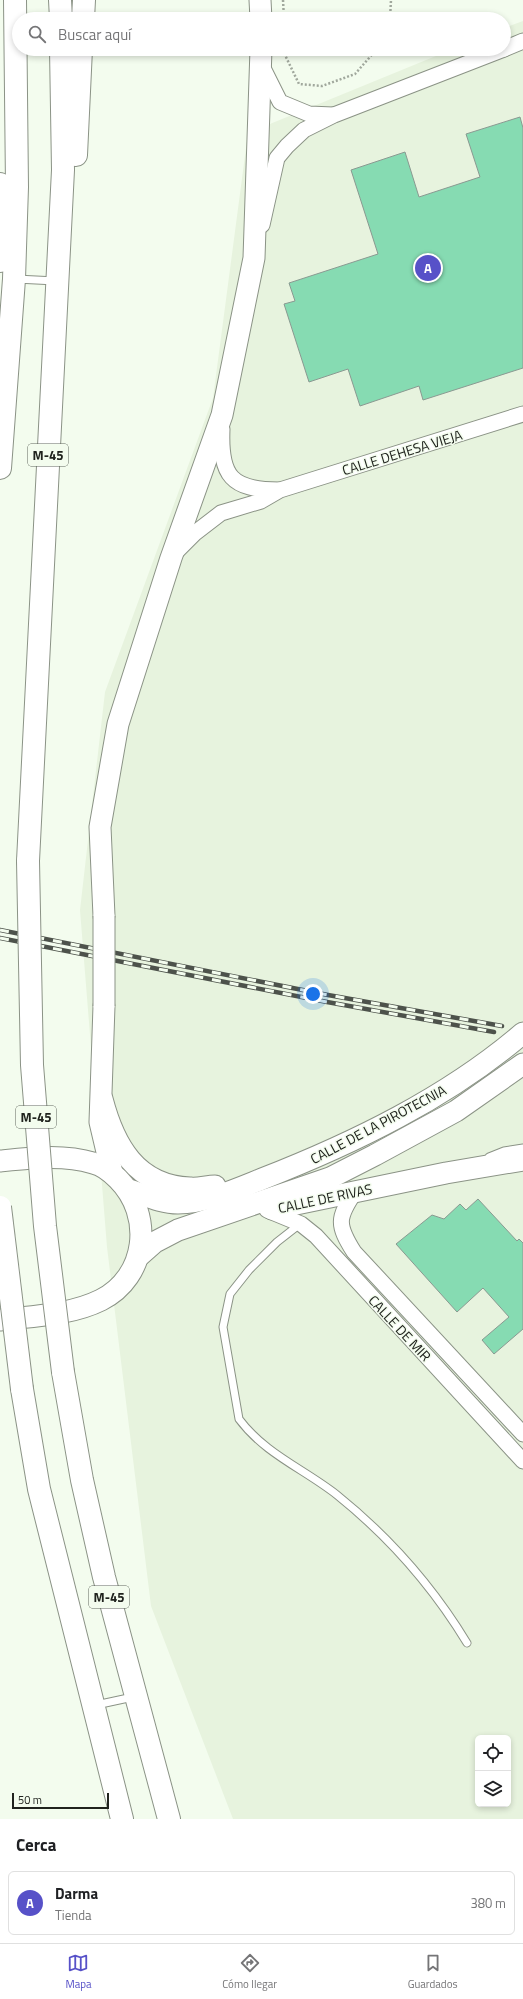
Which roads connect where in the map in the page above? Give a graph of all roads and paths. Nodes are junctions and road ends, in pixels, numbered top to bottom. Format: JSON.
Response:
{"nodes":[{"id":1,"x":15,"y":0,"type":"edge"},
{"id":2,"x":60,"y":0,"type":"edge"},
{"id":3,"x":84,"y":0,"type":"edge"},
{"id":4,"x":260,"y":0,"type":"edge"},
{"id":5,"x":283,"y":0,"type":"edge"},
{"id":6,"x":391,"y":0,"type":"edge"},
{"id":7,"x":15,"y":12,"type":"edge"},
{"id":8,"x":61,"y":12,"type":"edge"},
{"id":9,"x":83,"y":12,"type":"edge"},
{"id":10,"x":261,"y":12,"type":"edge"},
{"id":11,"x":284,"y":12,"type":"edge"},
{"id":12,"x":390,"y":12,"type":"edge"},
{"id":13,"x":523,"y":41,"type":"edge"},
{"id":14,"x":511,"y":46,"type":"edge"},
{"id":15,"x":16,"y":56,"type":"edge"},
{"id":16,"x":61,"y":56,"type":"edge"},
{"id":17,"x":82,"y":56,"type":"edge"},
{"id":18,"x":286,"y":56,"type":"edge"},
{"id":19,"x":371,"y":56,"type":"edge"},
{"id":20,"x":486,"y":56,"type":"edge"},
{"id":21,"x":261,"y":57,"type":"edge"},
{"id":22,"x":334,"y":116,"type":"junction"},
{"id":23,"x":0,"y":184,"type":"edge"},
{"id":24,"x":254,"y":258,"type":"junction"},
{"id":25,"x":14,"y":279,"type":"junction"},
{"id":26,"x":57,"y":281,"type":"junction"},
{"id":27,"x":523,"y":414,"type":"edge"},
{"id":28,"x":222,"y":415,"type":"junction"},
{"id":29,"x":1,"y":436,"type":"junction"},
{"id":30,"x":49,"y":441,"type":"junction"},
{"id":31,"x":0,"y":468,"type":"edge"},
{"id":32,"x":280,"y":490,"type":"junction"},
{"id":33,"x":171,"y":558,"type":"junction"},
{"id":34,"x":523,"y":1033,"type":"edge"},
{"id":35,"x":523,"y":1064,"type":"edge"},
{"id":36,"x":102,"y":1099,"type":"junction"},
{"id":37,"x":523,"y":1148,"type":"edge"},
{"id":38,"x":523,"y":1160,"type":"edge"},
{"id":39,"x":0,"y":1161,"type":"edge"},
{"id":40,"x":112,"y":1173,"type":"junction"},
{"id":41,"x":446,"y":1173,"type":"junction"},
{"id":42,"x":245,"y":1186,"type":"junction"},
{"id":43,"x":129,"y":1190,"type":"junction"},
{"id":44,"x":355,"y":1192,"type":"junction"},
{"id":45,"x":0,"y":1207,"type":"edge"},
{"id":46,"x":246,"y":1207,"type":"junction"},
{"id":47,"x":267,"y":1210,"type":"junction"},
{"id":48,"x":300,"y":1224,"type":"junction"},
{"id":49,"x":138,"y":1257,"type":"junction"},
{"id":50,"x":0,"y":1320,"type":"edge"},
{"id":51,"x":523,"y":1434,"type":"edge"},
{"id":52,"x":523,"y":1461,"type":"edge"},
{"id":53,"x":467,"y":1643,"type":"dead end"},
{"id":54,"x":135,"y":1696,"type":"junction"},
{"id":55,"x":93,"y":1706,"type":"junction"},
{"id":56,"x":156,"y":1770,"type":"junction"},
{"id":57,"x":122,"y":1819,"type":"edge"},
{"id":58,"x":169,"y":1819,"type":"edge"},
{"id":59,"x":185,"y":1819,"type":"edge"}],
"edges":[{"from":1,"to":7,"type":"highway"},
{"from":2,"to":8,"type":"highway"},
{"from":3,"to":9,"type":"highway"},
{"from":4,"to":10,"type":"main road"},
{"from":5,"to":11,"type":"path"},
{"from":6,"to":12,"type":"path"},
{"from":13,"to":14,"type":"street"},
{"from":15,"to":25,"type":"highway"},
{"from":16,"to":26,"type":"highway","number":"M-45"},
{"from":17,"to":30,"type":"highway"},
{"from":18,"to":19,"type":"path"},
{"from":20,"to":22,"type":"street"},
{"from":21,"to":22,"type":"street"},
{"from":21,"to":24,"type":"main road"},
{"from":22,"to":24,"type":"street"},
{"from":23,"to":29,"type":"highway"},
{"from":24,"to":28,"type":"main road"},
{"from":25,"to":26,"type":"lane"},
{"from":25,"to":29,"type":"highway"},
{"from":26,"to":30,"type":"highway","number":"M-45"},
{"from":27,"to":32,"type":"street","name":"CALLE DEHESA VIEJA"},
{"from":28,"to":32,"type":"street","name":"CALLE DEHESA VIEJA"},
{"from":28,"to":33,"type":"main road"},
{"from":29,"to":31,"type":"highway"},
{"from":30,"to":54,"type":"highway","number":"M-45","bridge":true},
{"from":32,"to":33,"type":"street","name":"CALLE DEHESA VIEJA"},
{"from":33,"to":36,"type":"main road","bridge":true},
{"from":34,"to":42,"type":"main road","name":"CALLE DE LA PIROTECNIA"},
{"from":35,"to":46,"type":"main road","name":"CALLE DE LA PIROTECNIA"},
{"from":36,"to":40,"type":"main road"},
{"from":36,"to":42,"type":"main road"},
{"from":37,"to":41,"type":"lane"},
{"from":38,"to":41,"type":"main road","name":"CALLE DE RIVAS"},
{"from":39,"to":40,"type":"main road"},
{"from":40,"to":43,"type":"main road"},
{"from":41,"to":44,"type":"main road","name":"CALLE DE RIVAS"},
{"from":42,"to":43,"type":"main road","name":"CALLE DE LA PIROTECNIA"},
{"from":43,"to":49,"type":"main road"},
{"from":44,"to":47,"type":"main road","name":"CALLE DE RIVAS"},
{"from":44,"to":51,"type":"street","name":"CALLE DE MIR"},
{"from":45,"to":55,"type":"highway","number":"M-45","bridge":true},
{"from":46,"to":47,"type":"main road","name":"CALLE DE RIVAS"},
{"from":46,"to":49,"type":"main road","name":"CALLE DE RIVAS"},
{"from":47,"to":48,"type":"street","name":"CALLE DE MIR"},
{"from":48,"to":52,"type":"street","name":"CALLE DE MIR"},
{"from":48,"to":53,"type":"lane"},
{"from":49,"to":50,"type":"main road"},
{"from":54,"to":55,"type":"lane"},
{"from":54,"to":56,"type":"highway","number":"M-45"},
{"from":55,"to":57,"type":"highway","number":"M-45"},
{"from":56,"to":58,"type":"highway","number":"M-45"},
{"from":56,"to":59,"type":"highway"}]}
